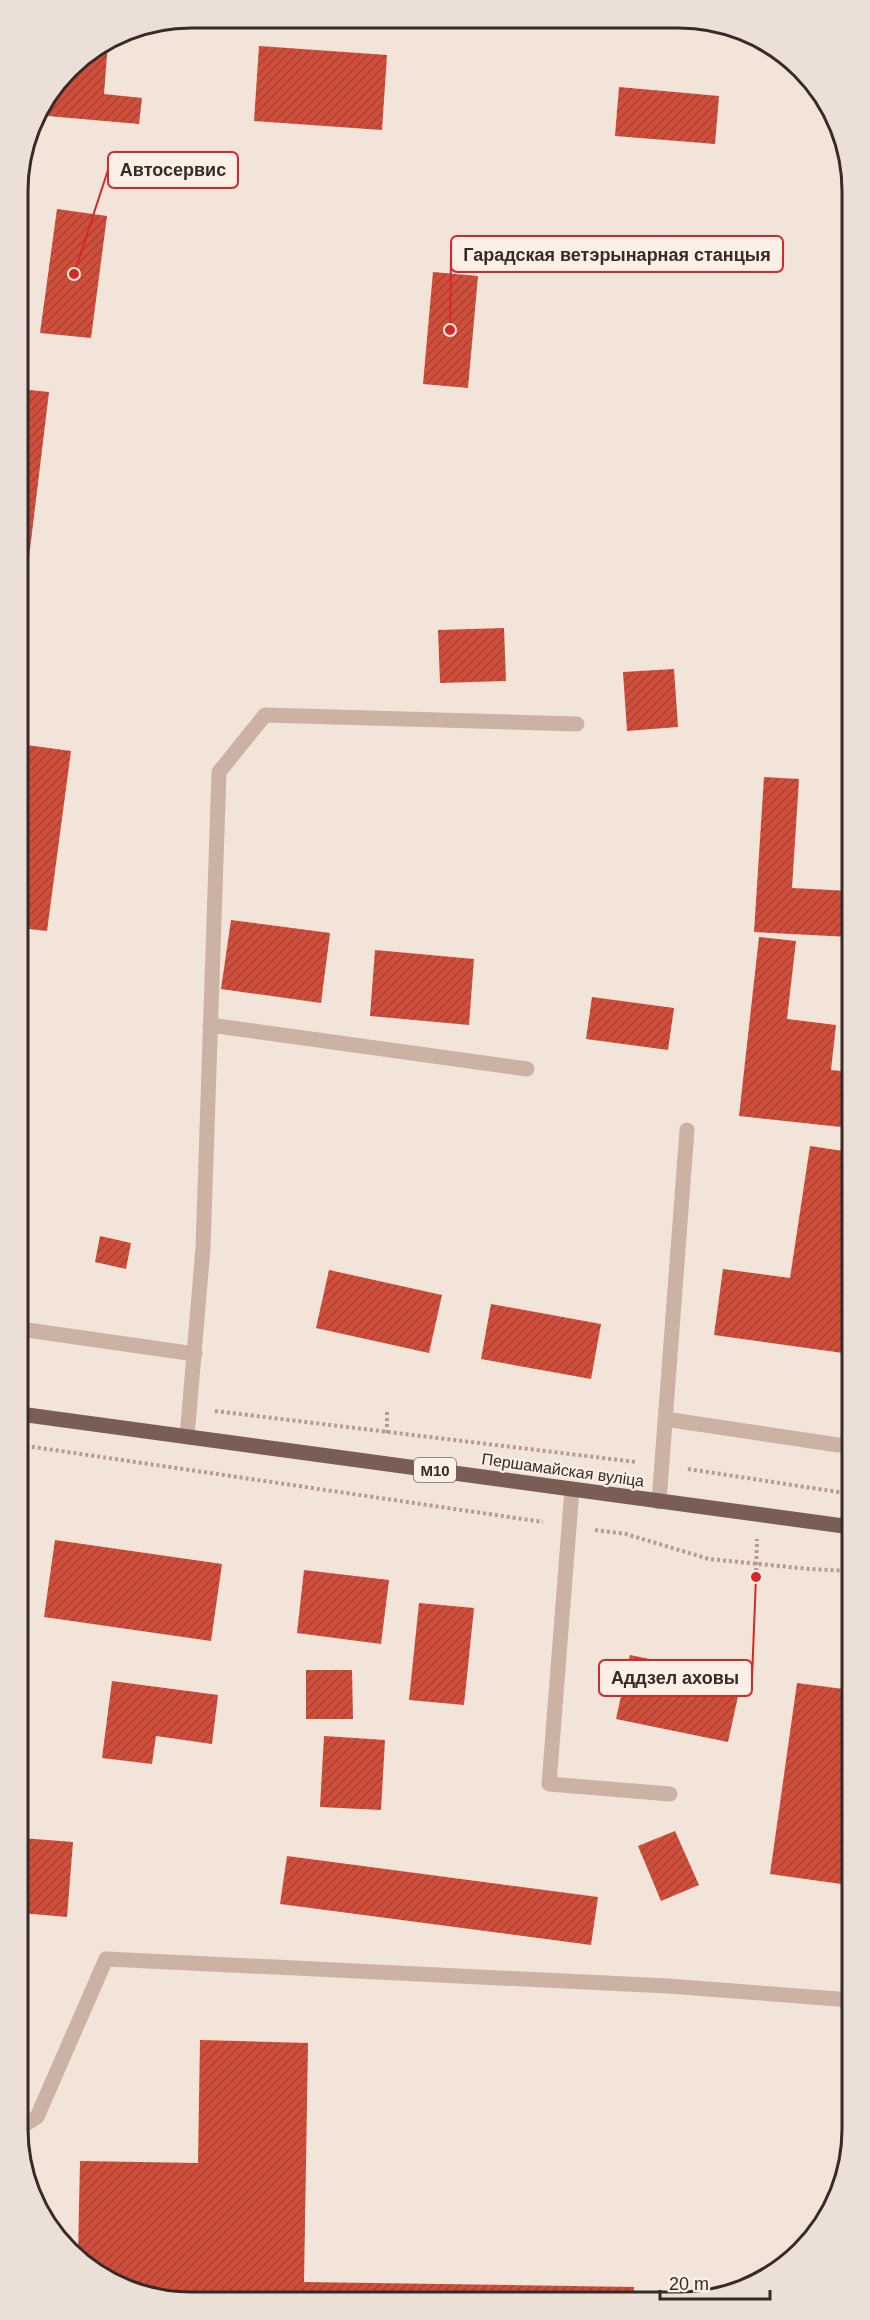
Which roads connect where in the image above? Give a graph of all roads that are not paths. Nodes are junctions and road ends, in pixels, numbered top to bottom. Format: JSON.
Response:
{"nodes":[{"id":1,"x":577,"y":724,"type":"dead end"},
{"id":2,"x":210,"y":1025,"type":"junction"},
{"id":3,"x":527,"y":1069,"type":"dead end"},
{"id":4,"x":687,"y":1130,"type":"dead end"},
{"id":5,"x":29,"y":1330,"type":"edge"},
{"id":6,"x":195,"y":1354,"type":"junction"},
{"id":7,"x":29,"y":1415,"type":"edge"},
{"id":8,"x":665,"y":1419,"type":"junction"},
{"id":9,"x":187,"y":1437,"type":"junction"},
{"id":10,"x":838,"y":1445,"type":"dead end"},
{"id":11,"x":572,"y":1489,"type":"junction"},
{"id":12,"x":659,"y":1502,"type":"junction"},
{"id":13,"x":841,"y":1526,"type":"edge"},
{"id":14,"x":670,"y":1794,"type":"dead end"},
{"id":15,"x":841,"y":1999,"type":"edge"},
{"id":16,"x":29,"y":2122,"type":"edge"}],
"edges":[{"from":1,"to":2,"type":"street"},
{"from":2,"to":3,"type":"street"},
{"from":2,"to":6,"type":"street"},
{"from":4,"to":8,"type":"street"},
{"from":5,"to":6,"type":"street"},
{"from":6,"to":9,"type":"street"},
{"from":7,"to":9,"type":"main road","name":"Першамайская вуліца","number":"М10"},
{"from":8,"to":10,"type":"street"},
{"from":8,"to":12,"type":"street"},
{"from":9,"to":11,"type":"main road","name":"Першамайская вуліца","number":"М10"},
{"from":11,"to":12,"type":"main road","name":"Першамайская вуліца","number":"М10"},
{"from":11,"to":14,"type":"street"},
{"from":12,"to":13,"type":"main road","name":"Першамайская вуліца","number":"М10"},
{"from":15,"to":16,"type":"street"}]}
